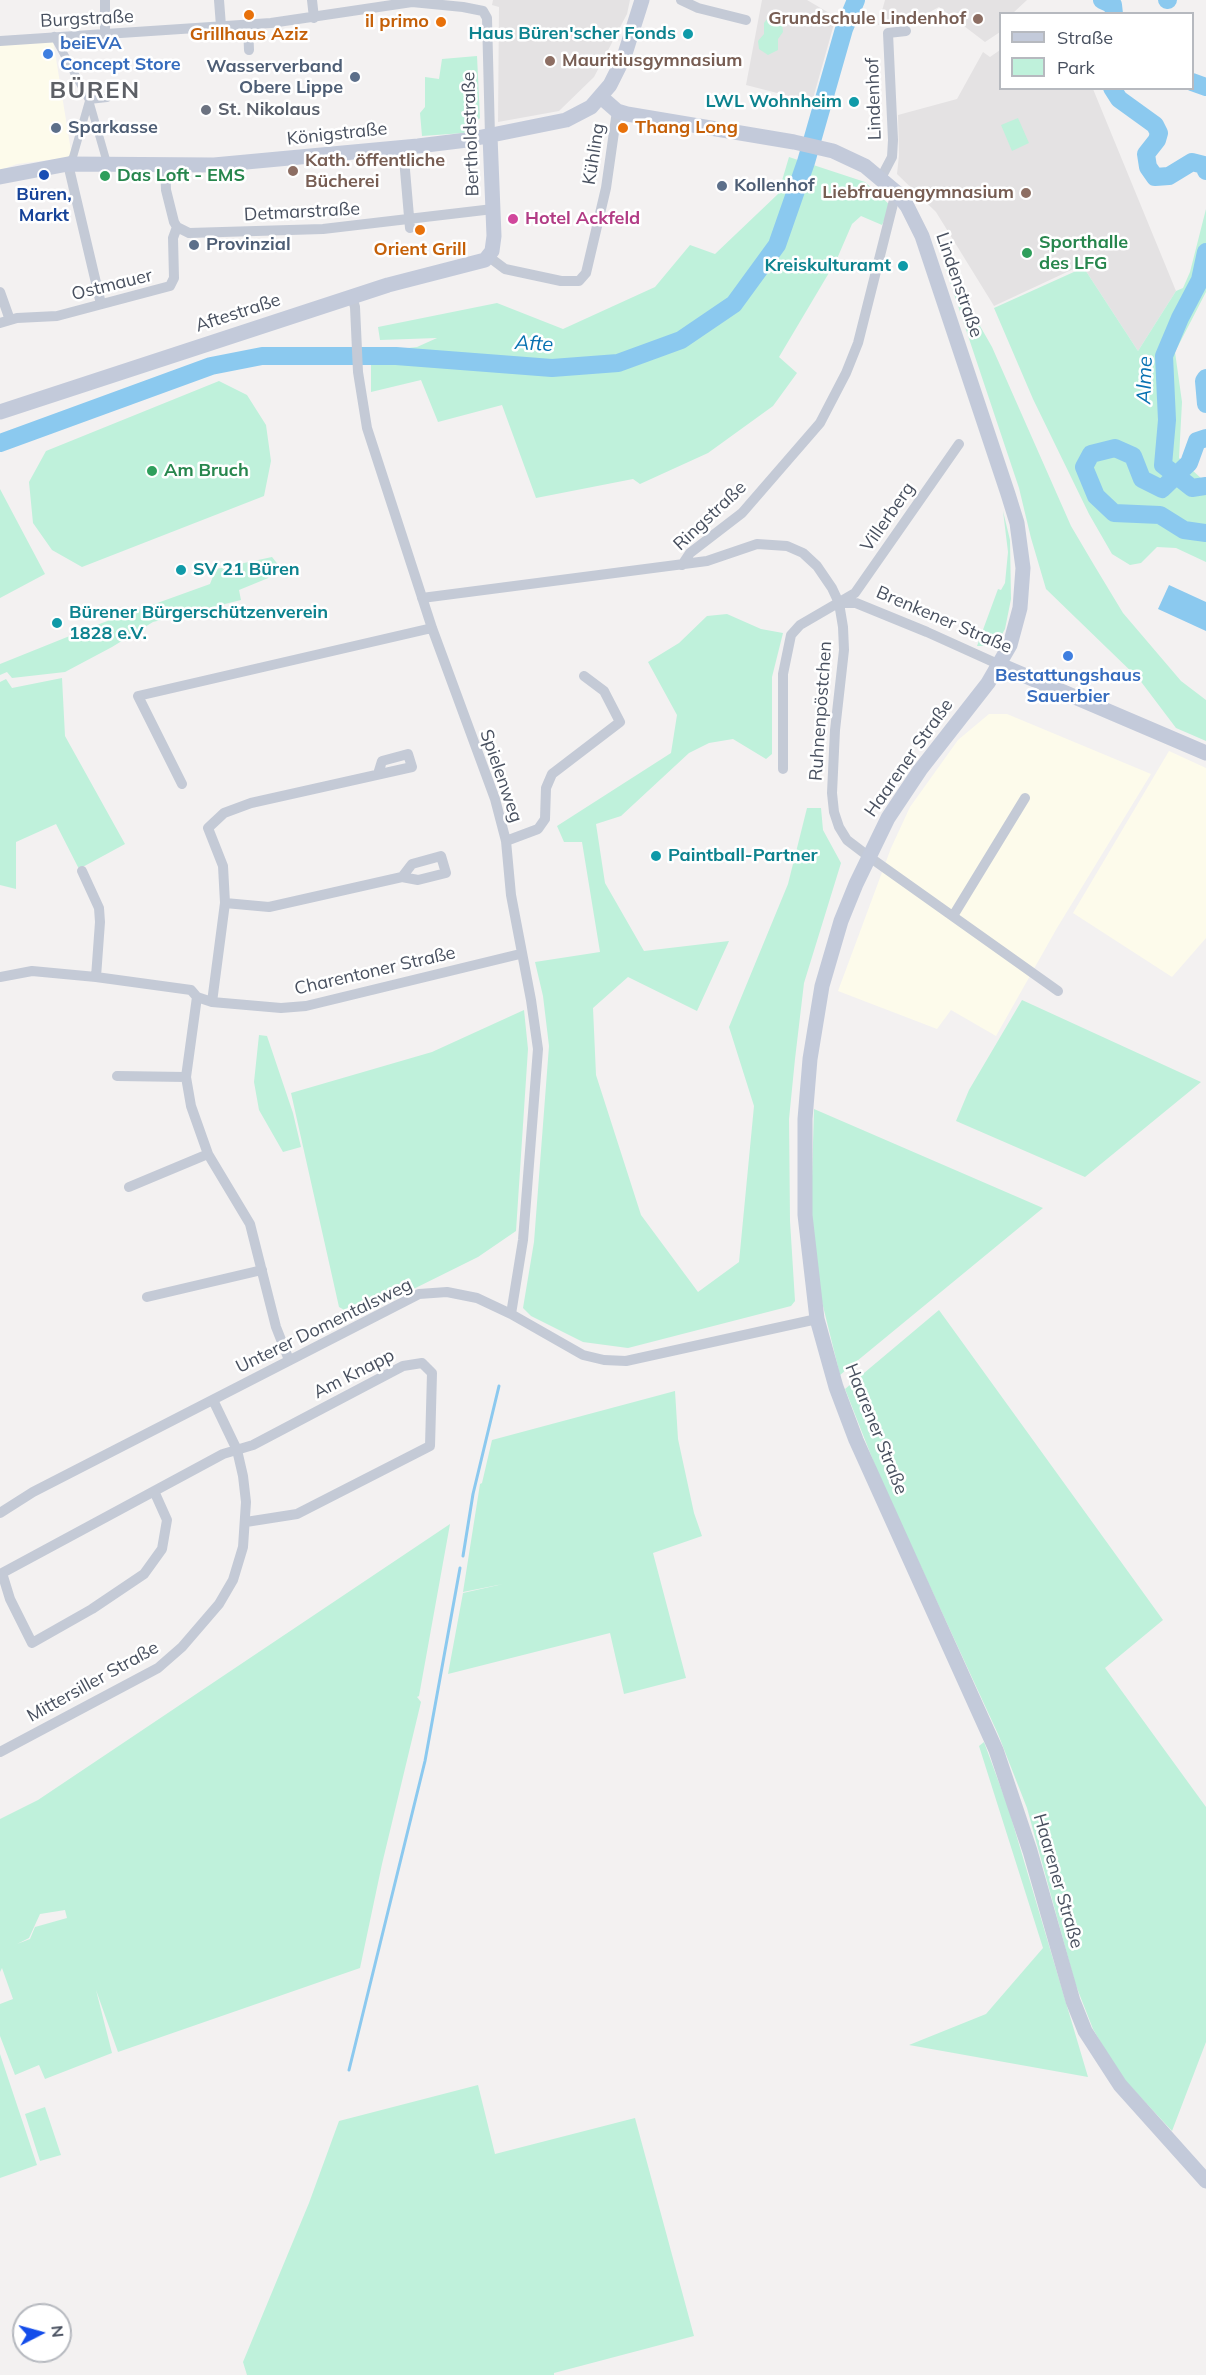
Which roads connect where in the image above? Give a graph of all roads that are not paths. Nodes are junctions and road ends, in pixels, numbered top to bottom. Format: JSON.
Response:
{"nodes":[{"id":1,"x":105,"y":0,"type":"edge"},
{"id":2,"x":219,"y":0,"type":"edge"},
{"id":3,"x":312,"y":0,"type":"edge"},
{"id":4,"x":642,"y":0,"type":"edge"},
{"id":5,"x":681,"y":0,"type":"edge"},
{"id":6,"x":412,"y":1,"type":"edge"},
{"id":7,"x":483,"y":11,"type":"joint"},
{"id":8,"x":314,"y":18,"type":"junction"},
{"id":9,"x":746,"y":20,"type":"dead end"},
{"id":10,"x":248,"y":25,"type":"junction"},
{"id":11,"x":221,"y":26,"type":"junction"},
{"id":12,"x":906,"y":31,"type":"dead end"},
{"id":13,"x":105,"y":34,"type":"junction"},
{"id":14,"x":54,"y":36,"type":"junction"},
{"id":15,"x":0,"y":40,"type":"edge"},
{"id":16,"x":249,"y":50,"type":"dead end"},
{"id":17,"x":601,"y":97,"type":"junction"},
{"id":18,"x":106,"y":98,"type":"dead end"},
{"id":19,"x":89,"y":100,"type":"junction"},
{"id":20,"x":617,"y":111,"type":"junction"},
{"id":21,"x":490,"y":136,"type":"junction"},
{"id":22,"x":403,"y":147,"type":"junction"},
{"id":23,"x":107,"y":163,"type":"junction"},
{"id":24,"x":68,"y":164,"type":"junction"},
{"id":25,"x":165,"y":165,"type":"junction"},
{"id":26,"x":0,"y":177,"type":"edge"},
{"id":27,"x":881,"y":178,"type":"junction"},
{"id":28,"x":896,"y":192,"type":"junction"},
{"id":29,"x":492,"y":209,"type":"junction"},
{"id":30,"x":410,"y":224,"type":"junction"},
{"id":31,"x":177,"y":227,"type":"junction"},
{"id":32,"x":489,"y":256,"type":"junction"},
{"id":33,"x":0,"y":292,"type":"edge"},
{"id":34,"x":352,"y":297,"type":"junction"},
{"id":35,"x":101,"y":304,"type":"junction"},
{"id":36,"x":5,"y":322,"type":"edge"},
{"id":37,"x":0,"y":412,"type":"edge"},
{"id":38,"x":959,"y":444,"type":"dead end"},
{"id":39,"x":682,"y":565,"type":"junction"},
{"id":40,"x":422,"y":598,"type":"junction"},
{"id":41,"x":839,"y":603,"type":"junction"},
{"id":42,"x":432,"y":628,"type":"junction"},
{"id":43,"x":1000,"y":664,"type":"junction"},
{"id":44,"x":584,"y":676,"type":"dead end"},
{"id":45,"x":1206,"y":753,"type":"edge"},
{"id":46,"x":783,"y":769,"type":"dead end"},
{"id":47,"x":378,"y":774,"type":"dead end"},
{"id":48,"x":182,"y":784,"type":"dead end"},
{"id":49,"x":1025,"y":798,"type":"dead end"},
{"id":50,"x":506,"y":841,"type":"junction"},
{"id":51,"x":868,"y":856,"type":"junction"},
{"id":52,"x":82,"y":871,"type":"dead end"},
{"id":53,"x":402,"y":877,"type":"dead end"},
{"id":54,"x":225,"y":903,"type":"junction"},
{"id":55,"x":953,"y":916,"type":"junction"},
{"id":56,"x":520,"y":954,"type":"junction"},
{"id":57,"x":0,"y":977,"type":"edge"},
{"id":58,"x":96,"y":977,"type":"junction"},
{"id":59,"x":1058,"y":991,"type":"dead end"},
{"id":60,"x":196,"y":997,"type":"junction"},
{"id":61,"x":212,"y":1002,"type":"junction"},
{"id":62,"x":117,"y":1076,"type":"dead end"},
{"id":63,"x":186,"y":1077,"type":"junction"},
{"id":64,"x":208,"y":1154,"type":"junction"},
{"id":65,"x":129,"y":1187,"type":"dead end"},
{"id":66,"x":261,"y":1270,"type":"junction"},
{"id":67,"x":147,"y":1297,"type":"dead end"},
{"id":68,"x":511,"y":1314,"type":"junction"},
{"id":69,"x":817,"y":1319,"type":"junction"},
{"id":70,"x":289,"y":1360,"type":"junction"},
{"id":71,"x":213,"y":1400,"type":"junction"},
{"id":72,"x":237,"y":1450,"type":"junction"},
{"id":73,"x":154,"y":1491,"type":"junction"},
{"id":74,"x":0,"y":1513,"type":"edge"},
{"id":75,"x":246,"y":1522,"type":"junction"},
{"id":76,"x":0,"y":1752,"type":"edge"},
{"id":77,"x":1206,"y":2181,"type":"edge"}],
"edges":[{"from":1,"to":13,"type":"street"},
{"from":2,"to":11,"type":"street"},
{"from":3,"to":8,"type":"street"},
{"from":4,"to":17,"type":"main road"},
{"from":5,"to":9,"type":"street"},
{"from":6,"to":7,"type":"street","name":"Burgstraße"},
{"from":6,"to":8,"type":"street","name":"Burgstraße"},
{"from":7,"to":21,"type":"street","name":"Bertholdstraße"},
{"from":8,"to":10,"type":"street","name":"Burgstraße"},
{"from":10,"to":11,"type":"street","name":"Burgstraße"},
{"from":10,"to":16,"type":"street"},
{"from":11,"to":13,"type":"street","name":"Burgstraße"},
{"from":12,"to":27,"type":"street","name":"Lindenhof"},
{"from":13,"to":14,"type":"street","name":"Burgstraße"},
{"from":14,"to":15,"type":"street","name":"Burgstraße"},
{"from":14,"to":19,"type":"street"},
{"from":17,"to":20,"type":"main road","name":"Lindenstraße"},
{"from":17,"to":21,"type":"main road","name":"Königstraße"},
{"from":18,"to":19,"type":"street"},
{"from":19,"to":23,"type":"street"},
{"from":19,"to":24,"type":"street"},
{"from":20,"to":27,"type":"main road","name":"Lindenstraße"},
{"from":20,"to":32,"type":"street","name":"Kühling"},
{"from":21,"to":22,"type":"main road","name":"Königstraße"},
{"from":21,"to":29,"type":"main road","name":"Bertholdstraße"},
{"from":22,"to":25,"type":"main road","name":"Königstraße"},
{"from":22,"to":30,"type":"street"},
{"from":23,"to":24,"type":"main road","name":"Königstraße"},
{"from":23,"to":25,"type":"main road","name":"Königstraße"},
{"from":24,"to":26,"type":"main road","name":"Königstraße"},
{"from":24,"to":35,"type":"street"},
{"from":25,"to":31,"type":"street"},
{"from":27,"to":28,"type":"main road","name":"Lindenstraße"},
{"from":28,"to":39,"type":"street","name":"Ringstraße"},
{"from":28,"to":43,"type":"main road","name":"Lindenstraße"},
{"from":29,"to":30,"type":"street","name":"Detmarstraße"},
{"from":29,"to":32,"type":"main road","name":"Bertholdstraße"},
{"from":30,"to":31,"type":"street","name":"Detmarstraße"},
{"from":31,"to":35,"type":"street","name":"Ostmauer"},
{"from":32,"to":34,"type":"main road","name":"Aftestraße"},
{"from":33,"to":36,"type":"street"},
{"from":34,"to":37,"type":"main road","name":"Aftestraße"},
{"from":34,"to":40,"type":"street","name":"Spielenweg"},
{"from":35,"to":36,"type":"street","name":"Ostmauer"},
{"from":38,"to":41,"type":"street","name":"Villerberg"},
{"from":39,"to":40,"type":"street","name":"Ringstraße"},
{"from":39,"to":41,"type":"street"},
{"from":40,"to":42,"type":"street","name":"Spielenweg"},
{"from":41,"to":43,"type":"street","name":"Brenkener Straße"},
{"from":41,"to":46,"type":"street","name":"Ruhnenpöstchen"},
{"from":41,"to":51,"type":"street","name":"Ruhnenpöstchen"},
{"from":42,"to":48,"type":"street"},
{"from":42,"to":50,"type":"street","name":"Spielenweg"},
{"from":43,"to":45,"type":"main road","name":"Brenkener Straße"},
{"from":43,"to":51,"type":"main road","name":"Haarener Straße"},
{"from":44,"to":50,"type":"street"},
{"from":47,"to":54,"type":"street"},
{"from":49,"to":55,"type":"street"},
{"from":50,"to":56,"type":"street","name":"Spielenweg"},
{"from":51,"to":55,"type":"street","name":"Ruhnenpöstchen"},
{"from":51,"to":69,"type":"main road","name":"Haarener Straße"},
{"from":52,"to":58,"type":"street"},
{"from":53,"to":54,"type":"street"},
{"from":54,"to":61,"type":"street"},
{"from":55,"to":59,"type":"street","name":"Ruhnenpöstchen"},
{"from":56,"to":61,"type":"street","name":"Charentoner Straße"},
{"from":56,"to":68,"type":"street","name":"Spielenweg"},
{"from":57,"to":58,"type":"street","name":"Charentoner Straße"},
{"from":58,"to":60,"type":"street","name":"Charentoner Straße"},
{"from":60,"to":61,"type":"street","name":"Charentoner Straße"},
{"from":60,"to":63,"type":"street"},
{"from":62,"to":63,"type":"street"},
{"from":63,"to":64,"type":"street"},
{"from":64,"to":65,"type":"street"},
{"from":64,"to":66,"type":"street"},
{"from":66,"to":67,"type":"street"},
{"from":66,"to":70,"type":"street"},
{"from":68,"to":69,"type":"street","name":"Unterer Domentalsweg"},
{"from":68,"to":70,"type":"street","name":"Unterer Domentalsweg"},
{"from":69,"to":77,"type":"main road","name":"Haarener Straße"},
{"from":70,"to":71,"type":"street","name":"Unterer Domentalsweg"},
{"from":71,"to":72,"type":"street","name":"Mittersiller Straße"},
{"from":71,"to":74,"type":"street","name":"Unterer Domentalsweg"},
{"from":72,"to":73,"type":"street"},
{"from":72,"to":75,"type":"street","name":"Mittersiller Straße"},
{"from":72,"to":75,"type":"street","name":"Am Knapp"},
{"from":73,"to":73,"type":"street"},
{"from":75,"to":76,"type":"street","name":"Mittersiller Straße"}]}
